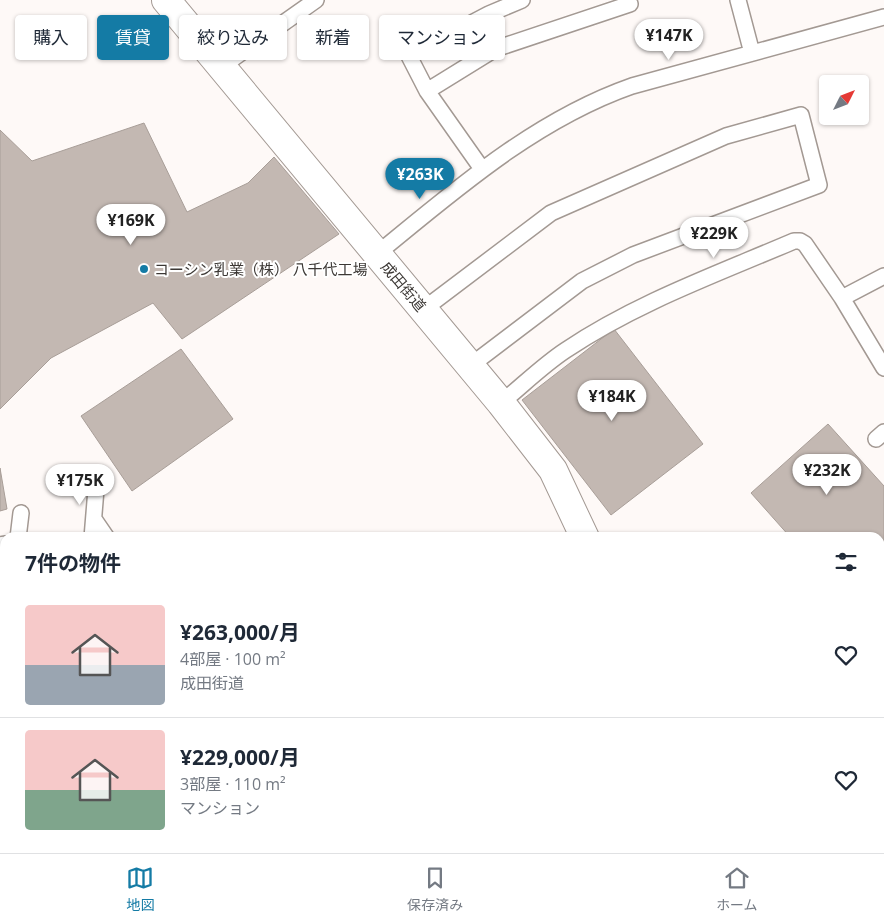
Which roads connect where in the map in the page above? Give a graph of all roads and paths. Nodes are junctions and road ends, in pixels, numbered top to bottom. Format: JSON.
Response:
{"nodes":[{"id":1,"x":166,"y":0,"type":"edge"},
{"id":2,"x":316,"y":0,"type":"edge"},
{"id":3,"x":522,"y":0,"type":"edge"},
{"id":4,"x":738,"y":0,"type":"edge"},
{"id":5,"x":634,"y":1,"type":"edge"},
{"id":6,"x":884,"y":17,"type":"edge"},
{"id":7,"x":752,"y":53,"type":"junction"},
{"id":8,"x":221,"y":67,"type":"junction"},
{"id":9,"x":427,"y":91,"type":"junction"},
{"id":10,"x":482,"y":169,"type":"junction"},
{"id":11,"x":377,"y":254,"type":"junction"},
{"id":12,"x":884,"y":276,"type":"edge"},
{"id":13,"x":842,"y":298,"type":"junction"},
{"id":14,"x":424,"y":309,"type":"junction"},
{"id":15,"x":470,"y":366,"type":"junction"},
{"id":16,"x":884,"y":368,"type":"edge"},
{"id":17,"x":501,"y":403,"type":"junction"},
{"id":18,"x":97,"y":477,"type":"dead end"},
{"id":19,"x":21,"y":513,"type":"dead end"},
{"id":20,"x":94,"y":519,"type":"junction"},
{"id":21,"x":19,"y":532,"type":"edge"},
{"id":22,"x":93,"y":532,"type":"edge"},
{"id":23,"x":103,"y":532,"type":"edge"},
{"id":24,"x":582,"y":532,"type":"edge"}],
"edges":[{"from":1,"to":8,"type":"highway","name":"成田街道"},
{"from":2,"to":8,"type":"street"},
{"from":3,"to":9,"type":"street"},
{"from":4,"to":7,"type":"street"},
{"from":5,"to":9,"type":"street"},
{"from":6,"to":7,"type":"street"},
{"from":7,"to":10,"type":"street"},
{"from":8,"to":11,"type":"highway","name":"成田街道"},
{"from":9,"to":10,"type":"street"},
{"from":10,"to":11,"type":"street"},
{"from":11,"to":14,"type":"highway","name":"成田街道"},
{"from":12,"to":13,"type":"street"},
{"from":13,"to":16,"type":"street"},
{"from":13,"to":17,"type":"street"},
{"from":14,"to":15,"type":"highway","name":"成田街道"},
{"from":14,"to":15,"type":"street"},
{"from":15,"to":17,"type":"highway","name":"成田街道"},
{"from":17,"to":24,"type":"highway","name":"成田街道"},
{"from":18,"to":20,"type":"street"},
{"from":19,"to":21,"type":"street"},
{"from":20,"to":22,"type":"street"},
{"from":20,"to":23,"type":"street"}]}
